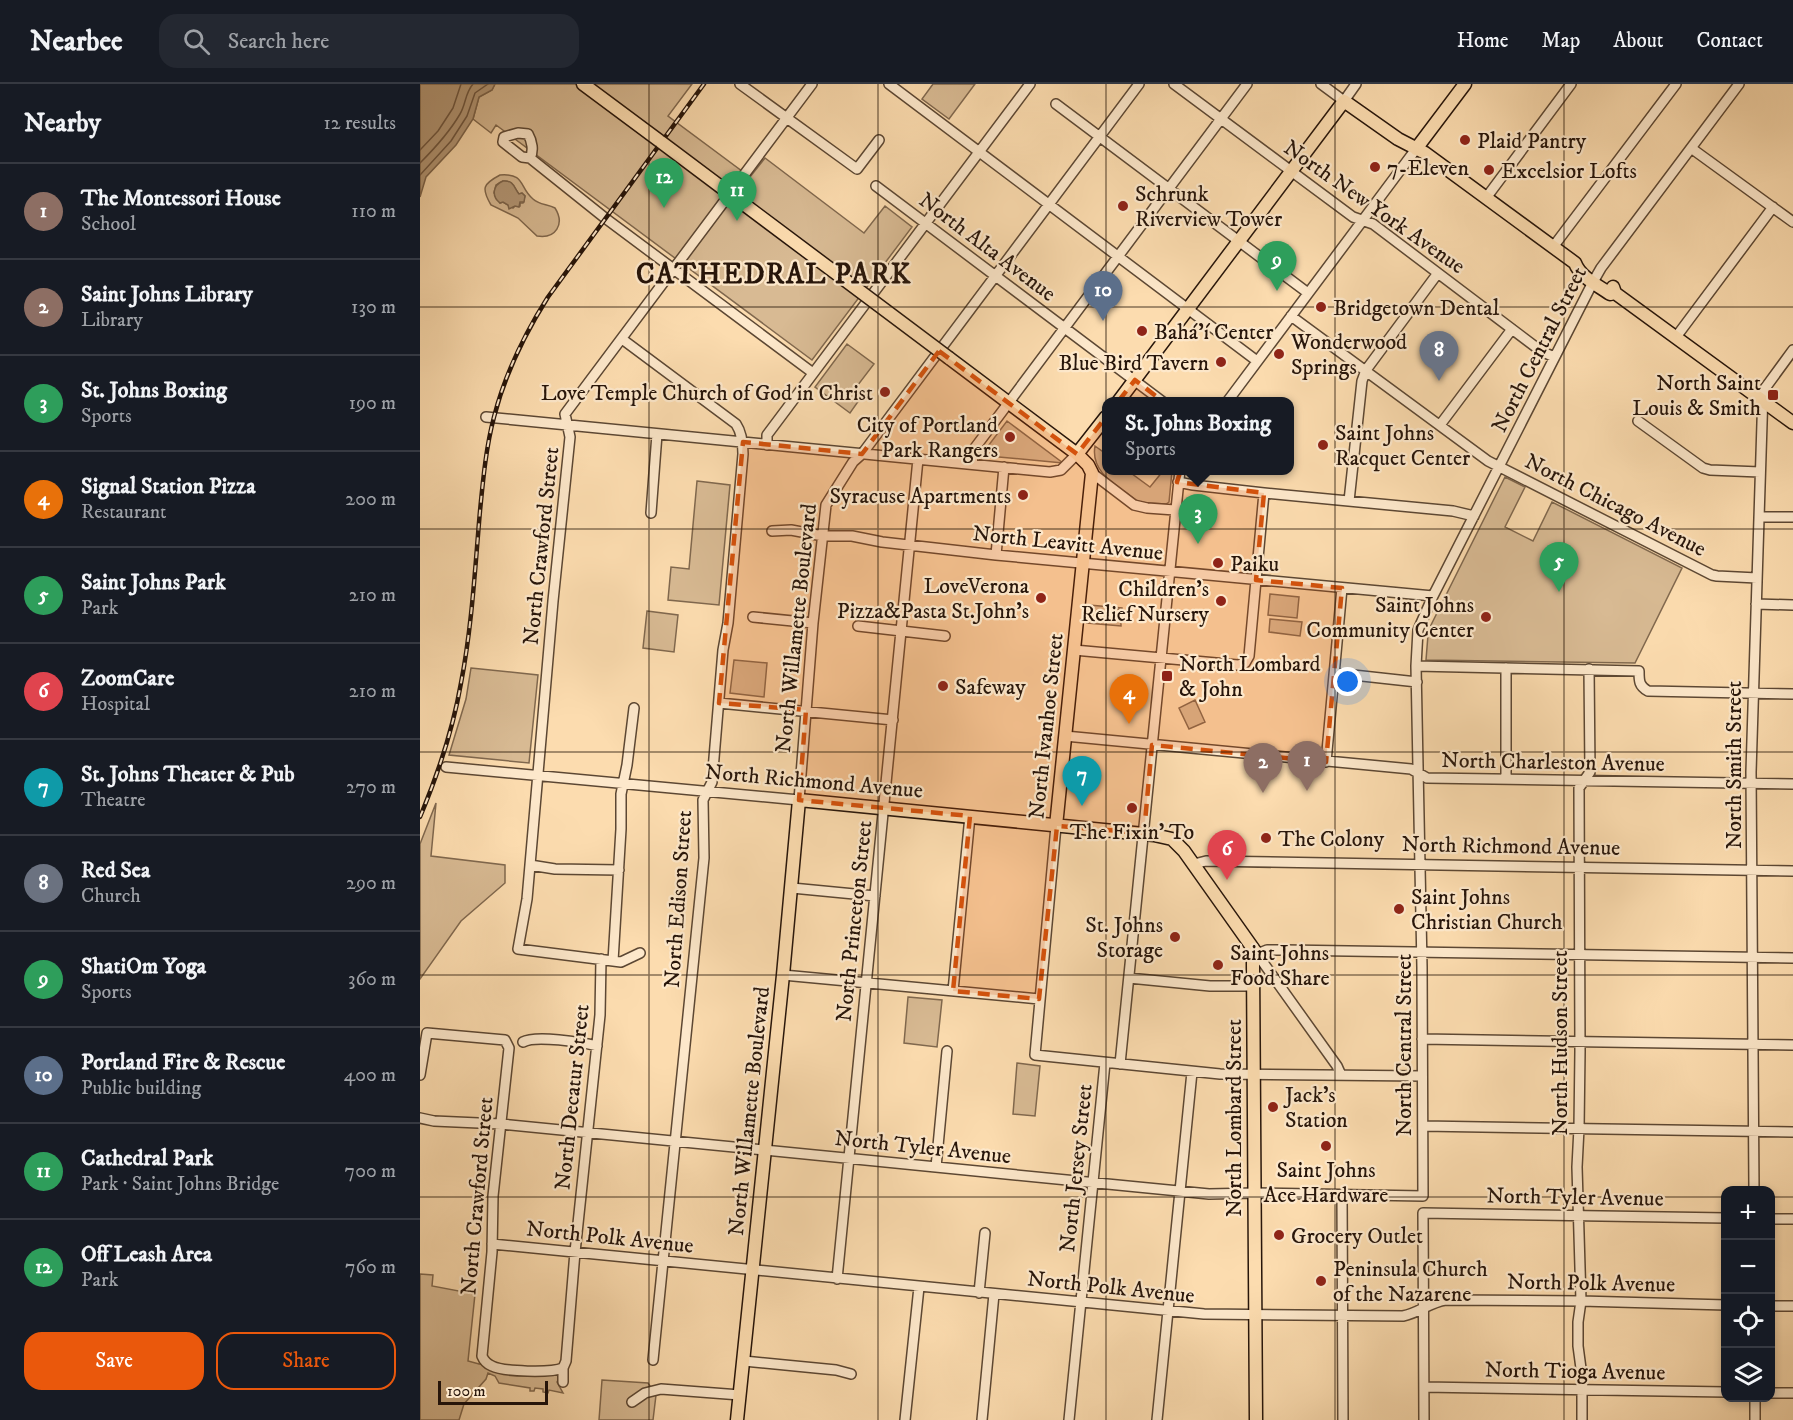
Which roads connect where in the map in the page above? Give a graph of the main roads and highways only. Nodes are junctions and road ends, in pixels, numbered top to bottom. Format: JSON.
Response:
{"nodes":[{"id":1,"x":583,"y":84,"type":"edge"},
{"id":2,"x":1465,"y":84,"type":"edge"},
{"id":3,"x":1416,"y":149,"type":"junction"},
{"id":4,"x":1122,"y":397,"type":"edge"},
{"id":5,"x":1102,"y":423,"type":"edge"},
{"id":6,"x":1793,"y":423,"type":"edge"},
{"id":7,"x":1077,"y":454,"type":"junction"},
{"id":8,"x":799,"y":800,"type":"joint"},
{"id":9,"x":1056,"y":826,"type":"junction"},
{"id":10,"x":1257,"y":954,"type":"joint"},
{"id":11,"x":737,"y":1420,"type":"edge"},
{"id":12,"x":1256,"y":1420,"type":"edge"}],
"edges":[{"from":1,"to":7,"type":"main road","bridge":true},
{"from":2,"to":3,"type":"main road"},
{"from":3,"to":4,"type":"main road"},
{"from":3,"to":6,"type":"main road"},
{"from":5,"to":7,"type":"main road"},
{"from":7,"to":9,"type":"main road","name":"North Ivanhoe Street"},
{"from":8,"to":9,"type":"main road","name":"North Richmond Avenue"},
{"from":8,"to":11,"type":"main road","name":"North Willamette Boulevard"},
{"from":9,"to":10,"type":"main road","name":"North Richmond Avenue"},
{"from":10,"to":12,"type":"main road","name":"North Lombard Street"}]}
